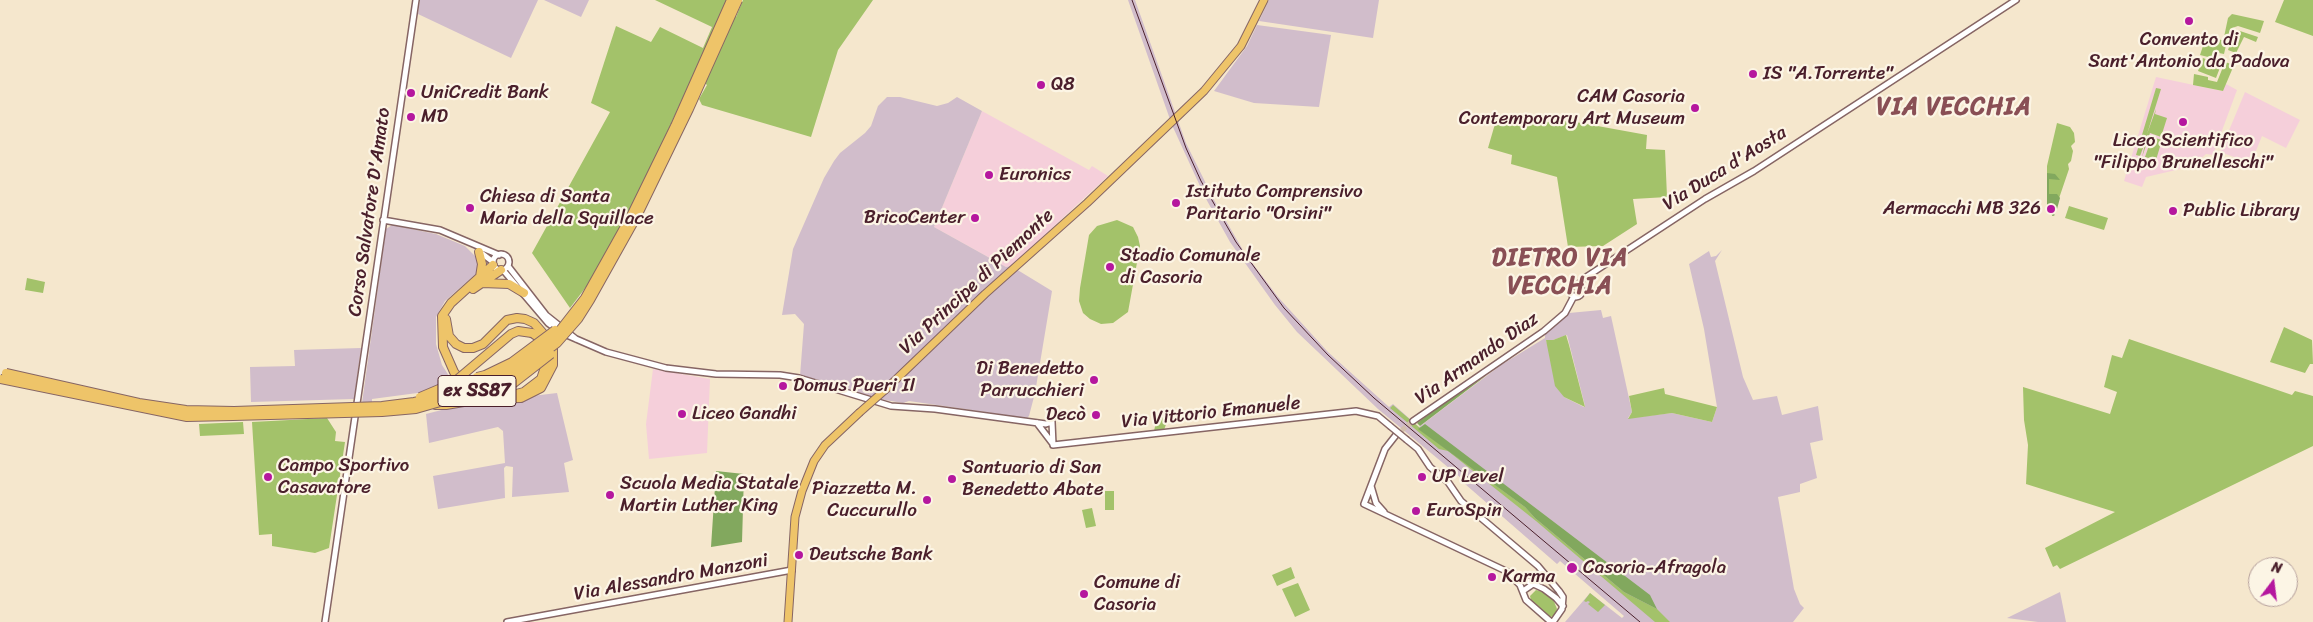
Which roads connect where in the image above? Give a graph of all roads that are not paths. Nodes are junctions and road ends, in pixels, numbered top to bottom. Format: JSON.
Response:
{"nodes":[{"id":1,"x":416,"y":0,"type":"edge"},
{"id":2,"x":731,"y":0,"type":"edge"},
{"id":3,"x":738,"y":0,"type":"edge"},
{"id":4,"x":1264,"y":0,"type":"edge"},
{"id":5,"x":2016,"y":0,"type":"edge"},
{"id":6,"x":383,"y":220,"type":"junction"},
{"id":7,"x":468,"y":243,"type":"junction"},
{"id":8,"x":479,"y":252,"type":"junction"},
{"id":9,"x":499,"y":255,"type":"junction"},
{"id":10,"x":493,"y":264,"type":"junction"},
{"id":11,"x":504,"y":269,"type":"junction"},
{"id":12,"x":481,"y":280,"type":"junction"},
{"id":13,"x":1578,"y":285,"type":"junction"},
{"id":14,"x":524,"y":294,"type":"junction"},
{"id":15,"x":1574,"y":296,"type":"junction"},
{"id":16,"x":446,"y":319,"type":"junction"},
{"id":17,"x":578,"y":319,"type":"junction"},
{"id":18,"x":565,"y":323,"type":"junction"},
{"id":19,"x":576,"y":339,"type":"junction"},
{"id":20,"x":549,"y":368,"type":"junction"},
{"id":21,"x":0,"y":372,"type":"edge"},
{"id":22,"x":0,"y":379,"type":"edge"},
{"id":23,"x":494,"y":394,"type":"junction"},
{"id":24,"x":402,"y":403,"type":"junction"},
{"id":25,"x":432,"y":405,"type":"junction"},
{"id":26,"x":1413,"y":421,"type":"tunnel mouth"},
{"id":27,"x":1034,"y":422,"type":"junction"},
{"id":28,"x":1050,"y":426,"type":"junction"},
{"id":29,"x":1043,"y":430,"type":"junction"},
{"id":30,"x":1396,"y":435,"type":"tunnel mouth"},
{"id":31,"x":1053,"y":445,"type":"junction"},
{"id":32,"x":1371,"y":486,"type":"junction"},
{"id":33,"x":1384,"y":512,"type":"junction"},
{"id":34,"x":792,"y":570,"type":"junction"},
{"id":35,"x":1542,"y":570,"type":"junction"},
{"id":36,"x":1507,"y":572,"type":"junction"},
{"id":37,"x":1534,"y":584,"type":"junction"},
{"id":38,"x":1523,"y":591,"type":"junction"},
{"id":39,"x":1563,"y":606,"type":"junction"},
{"id":40,"x":325,"y":622,"type":"edge"},
{"id":41,"x":507,"y":622,"type":"edge"},
{"id":42,"x":788,"y":622,"type":"edge"},
{"id":43,"x":1552,"y":622,"type":"edge"}],
"edges":[{"from":1,"to":6,"type":"street","name":"Corso Salvatore D'Amato"},
{"from":2,"to":18,"type":"highway","number":"ex SS87","bridge":true},
{"from":3,"to":17,"type":"highway","number":"ex SS87","bridge":true},
{"from":4,"to":34,"type":"main road","name":"Via Principe di Piemonte","bridge":true},
{"from":5,"to":13,"type":"street","name":"Via Duca d'Aosta"},
{"from":6,"to":7,"type":"street"},
{"from":6,"to":40,"type":"street","name":"Corso Salvatore D'Amato"},
{"from":7,"to":8,"type":"street"},
{"from":7,"to":9,"type":"street"},
{"from":8,"to":10,"type":"street"},
{"from":8,"to":12,"type":"highway"},
{"from":9,"to":10,"type":"street"},
{"from":9,"to":11,"type":"street"},
{"from":10,"to":11,"type":"street"},
{"from":10,"to":12,"type":"highway"},
{"from":11,"to":12,"type":"highway"},
{"from":11,"to":14,"type":"street"},
{"from":11,"to":19,"type":"street"},
{"from":12,"to":14,"type":"highway"},
{"from":12,"to":16,"type":"highway"},
{"from":12,"to":23,"type":"highway"},
{"from":13,"to":15,"type":"street"},
{"from":13,"to":15,"type":"street"},
{"from":14,"to":19,"type":"street"},
{"from":15,"to":26,"type":"street","name":"Via Armando Diaz"},
{"from":16,"to":18,"type":"highway","bridge":true},
{"from":16,"to":20,"type":"highway"},
{"from":17,"to":23,"type":"highway","bridge":true},
{"from":17,"to":25,"type":"highway","number":"ex SS87","bridge":true},
{"from":18,"to":24,"type":"highway","number":"ex SS87","bridge":true},
{"from":19,"to":27,"type":"street"},
{"from":20,"to":23,"type":"highway"},
{"from":20,"to":24,"type":"highway","bridge":true},
{"from":20,"to":25,"type":"highway"},
{"from":21,"to":24,"type":"highway","number":"ex SS87","bridge":true},
{"from":22,"to":25,"type":"highway","number":"ex SS87","bridge":true},
{"from":27,"to":28,"type":"street"},
{"from":27,"to":29,"type":"street"},
{"from":28,"to":29,"type":"street"},
{"from":28,"to":29,"type":"street"},
{"from":28,"to":31,"type":"street"},
{"from":29,"to":31,"type":"street"},
{"from":30,"to":32,"type":"street"},
{"from":31,"to":35,"type":"street","name":"Via Vittorio Emanuele","bridge":true},
{"from":32,"to":33,"type":"street"},
{"from":32,"to":33,"type":"street"},
{"from":33,"to":36,"type":"street"},
{"from":34,"to":41,"type":"street","name":"Via Alessandro Manzoni"},
{"from":34,"to":42,"type":"main road","name":"Via Principe di Piemonte"},
{"from":35,"to":37,"type":"street"},
{"from":35,"to":39,"type":"street"},
{"from":36,"to":37,"type":"street"},
{"from":36,"to":38,"type":"street"},
{"from":37,"to":38,"type":"street"},
{"from":37,"to":39,"type":"street"},
{"from":38,"to":43,"type":"street"},
{"from":39,"to":43,"type":"street"}]}
